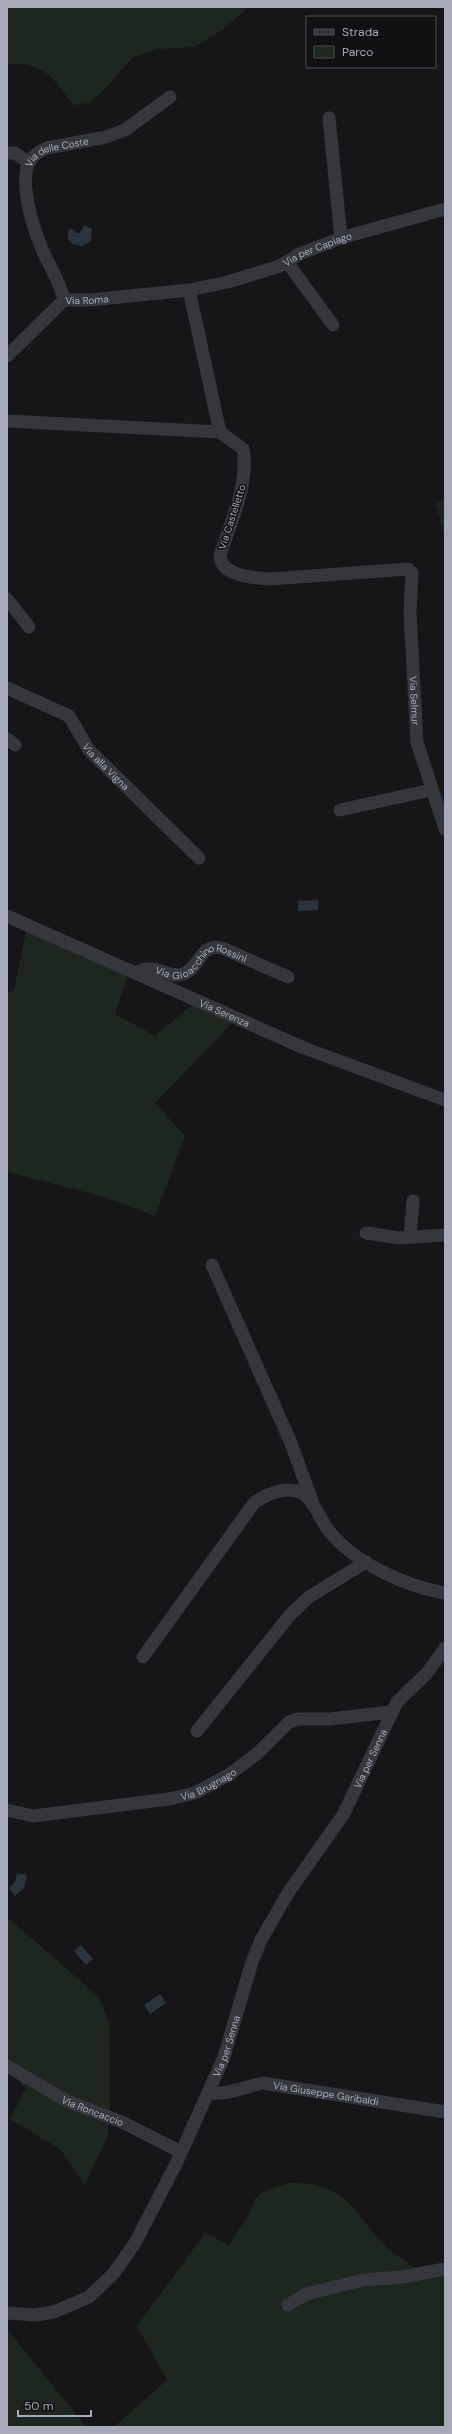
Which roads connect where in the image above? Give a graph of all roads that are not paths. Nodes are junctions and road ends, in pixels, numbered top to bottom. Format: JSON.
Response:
{"nodes":[{"id":1,"x":170,"y":96,"type":"dead end"},
{"id":2,"x":330,"y":118,"type":"dead end"},
{"id":3,"x":7,"y":153,"type":"edge"},
{"id":4,"x":28,"y":162,"type":"junction"},
{"id":5,"x":445,"y":209,"type":"edge"},
{"id":6,"x":341,"y":238,"type":"junction"},
{"id":7,"x":287,"y":262,"type":"junction"},
{"id":8,"x":190,"y":290,"type":"junction"},
{"id":9,"x":64,"y":300,"type":"junction"},
{"id":10,"x":332,"y":325,"type":"dead end"},
{"id":11,"x":7,"y":356,"type":"edge"},
{"id":12,"x":7,"y":421,"type":"edge"},
{"id":13,"x":220,"y":432,"type":"junction"},
{"id":14,"x":408,"y":569,"type":"joint"},
{"id":15,"x":7,"y":599,"type":"edge"},
{"id":16,"x":28,"y":627,"type":"dead end"},
{"id":17,"x":7,"y":688,"type":"edge"},
{"id":18,"x":432,"y":790,"type":"junction"},
{"id":19,"x":340,"y":810,"type":"dead end"},
{"id":20,"x":445,"y":829,"type":"edge"},
{"id":21,"x":199,"y":858,"type":"dead end"},
{"id":22,"x":7,"y":916,"type":"edge"},
{"id":23,"x":135,"y":973,"type":"junction"},
{"id":24,"x":288,"y":977,"type":"dead end"},
{"id":25,"x":445,"y":1100,"type":"edge"},
{"id":26,"x":413,"y":1201,"type":"dead end"},
{"id":27,"x":366,"y":1233,"type":"dead end"},
{"id":28,"x":445,"y":1235,"type":"edge"},
{"id":29,"x":410,"y":1238,"type":"junction"},
{"id":30,"x":212,"y":1266,"type":"dead end"},
{"id":31,"x":312,"y":1503,"type":"junction"},
{"id":32,"x":366,"y":1562,"type":"junction"},
{"id":33,"x":445,"y":1593,"type":"edge"},
{"id":34,"x":445,"y":1648,"type":"edge"},
{"id":35,"x":144,"y":1657,"type":"dead end"},
{"id":36,"x":391,"y":1712,"type":"junction"},
{"id":37,"x":197,"y":1731,"type":"dead end"},
{"id":38,"x":7,"y":1810,"type":"edge"},
{"id":39,"x":7,"y":2066,"type":"edge"},
{"id":40,"x":209,"y":2094,"type":"junction"},
{"id":41,"x":445,"y":2112,"type":"edge"},
{"id":42,"x":181,"y":2152,"type":"junction"},
{"id":43,"x":445,"y":2269,"type":"edge"},
{"id":44,"x":288,"y":2305,"type":"dead end"},
{"id":45,"x":7,"y":2313,"type":"edge"}],
"edges":[{"from":1,"to":4,"type":"street","name":"Via delle Coste"},
{"from":2,"to":6,"type":"street"},
{"from":3,"to":4,"type":"street"},
{"from":4,"to":9,"type":"street","name":"Via delle Coste"},
{"from":5,"to":6,"type":"street","name":"Via per Capiago"},
{"from":6,"to":7,"type":"street","name":"Via per Capiago"},
{"from":7,"to":8,"type":"street","name":"Via per Capiago"},
{"from":7,"to":10,"type":"street"},
{"from":8,"to":9,"type":"street","name":"Via Roma"},
{"from":8,"to":13,"type":"street"},
{"from":9,"to":11,"type":"street","name":"Via Roma"},
{"from":12,"to":13,"type":"street"},
{"from":13,"to":14,"type":"street","name":"Via Castelletto"},
{"from":14,"to":18,"type":"street","name":"Via Selmur"},
{"from":15,"to":16,"type":"street"},
{"from":17,"to":21,"type":"street","name":"Via alla Vigna"},
{"from":18,"to":19,"type":"street"},
{"from":18,"to":20,"type":"street","name":"Via Selmur"},
{"from":22,"to":23,"type":"street","name":"Via Serenza"},
{"from":23,"to":24,"type":"street","name":"Via Gioacchino Rossini"},
{"from":23,"to":25,"type":"street","name":"Via Serenza"},
{"from":26,"to":29,"type":"street"},
{"from":27,"to":29,"type":"street"},
{"from":28,"to":29,"type":"street"},
{"from":30,"to":31,"type":"street"},
{"from":31,"to":32,"type":"street"},
{"from":31,"to":35,"type":"street"},
{"from":32,"to":33,"type":"street"},
{"from":32,"to":37,"type":"street"},
{"from":34,"to":36,"type":"street","name":"Via per Senna"},
{"from":36,"to":38,"type":"street","name":"Via Brugnago"},
{"from":36,"to":40,"type":"street","name":"Via per Senna"},
{"from":39,"to":42,"type":"street","name":"Via Roncaccio"},
{"from":40,"to":41,"type":"street","name":"Via Giuseppe Garibaldi"},
{"from":40,"to":42,"type":"street","name":"Via per Senna"},
{"from":42,"to":45,"type":"street","name":"Via per Senna"},
{"from":43,"to":44,"type":"street"}]}
